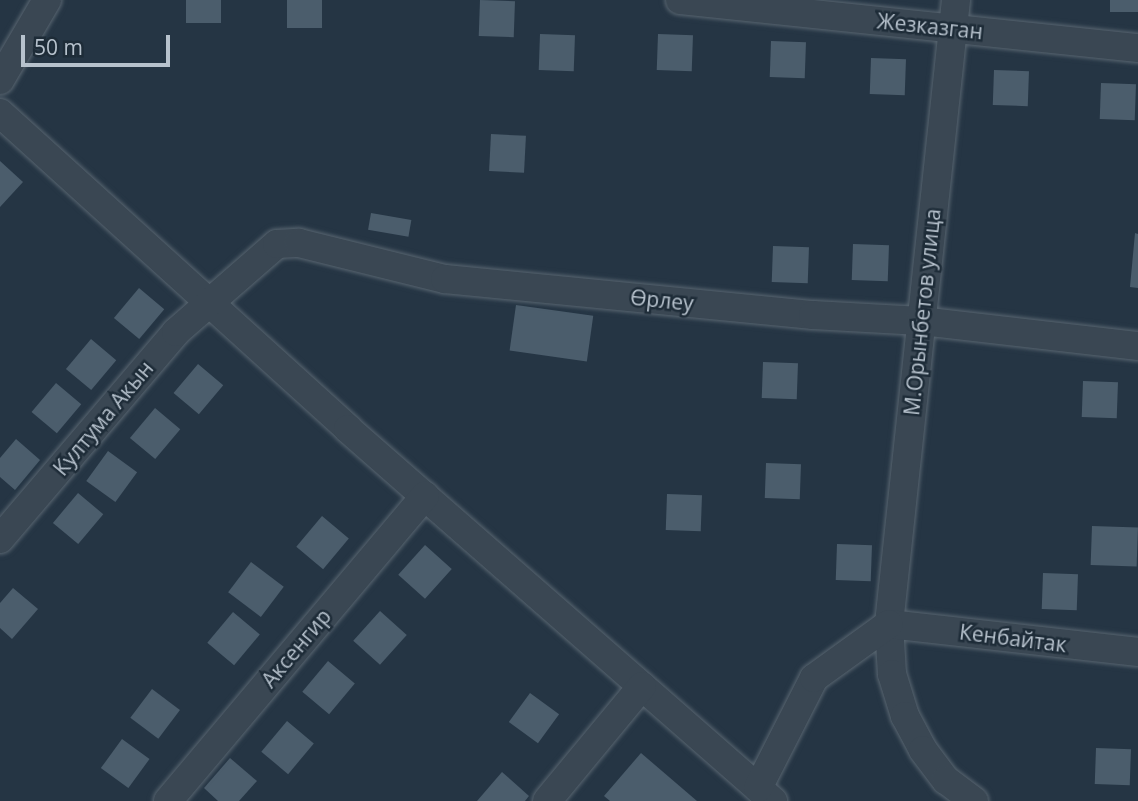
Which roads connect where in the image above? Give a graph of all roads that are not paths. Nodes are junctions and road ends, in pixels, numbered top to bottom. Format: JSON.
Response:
{"nodes":[{"id":1,"x":47,"y":0,"type":"edge"},
{"id":2,"x":680,"y":0,"type":"edge"},
{"id":3,"x":956,"y":0,"type":"edge"},
{"id":4,"x":953,"y":29,"type":"junction"},
{"id":5,"x":1138,"y":48,"type":"edge"},
{"id":6,"x":0,"y":80,"type":"edge"},
{"id":7,"x":0,"y":113,"type":"edge"},
{"id":8,"x":212,"y":303,"type":"junction"},
{"id":9,"x":921,"y":321,"type":"junction"},
{"id":10,"x":1138,"y":346,"type":"edge"},
{"id":11,"x":425,"y":496,"type":"junction"},
{"id":12,"x":0,"y":539,"type":"edge"},
{"id":13,"x":888,"y":624,"type":"junction"},
{"id":14,"x":1138,"y":652,"type":"edge"},
{"id":15,"x":642,"y":686,"type":"junction"},
{"id":16,"x":765,"y":794,"type":"edge"},
{"id":17,"x":168,"y":801,"type":"edge"},
{"id":18,"x":547,"y":801,"type":"edge"},
{"id":19,"x":974,"y":801,"type":"edge"}],
"edges":[{"from":1,"to":6,"type":"street"},
{"from":2,"to":4,"type":"street","name":"Жезказган"},
{"from":3,"to":4,"type":"street","name":"М.Орынбетов улица"},
{"from":4,"to":5,"type":"street","name":"Жезказган"},
{"from":4,"to":9,"type":"street","name":"М.Орынбетов улица"},
{"from":7,"to":8,"type":"street"},
{"from":8,"to":9,"type":"street","name":"Өрлеу"},
{"from":8,"to":11,"type":"street"},
{"from":8,"to":12,"type":"street","name":"Култума Акын"},
{"from":9,"to":10,"type":"street","name":"Өрлеу"},
{"from":9,"to":13,"type":"street","name":"М.Орынбетов улица"},
{"from":11,"to":15,"type":"street"},
{"from":11,"to":17,"type":"street","name":"Аксенгир"},
{"from":13,"to":14,"type":"street","name":"Кенбайтак"},
{"from":13,"to":16,"type":"street"},
{"from":13,"to":19,"type":"street","name":"М.Орынбетов улица"},
{"from":15,"to":16,"type":"street"},
{"from":15,"to":18,"type":"street"}]}
